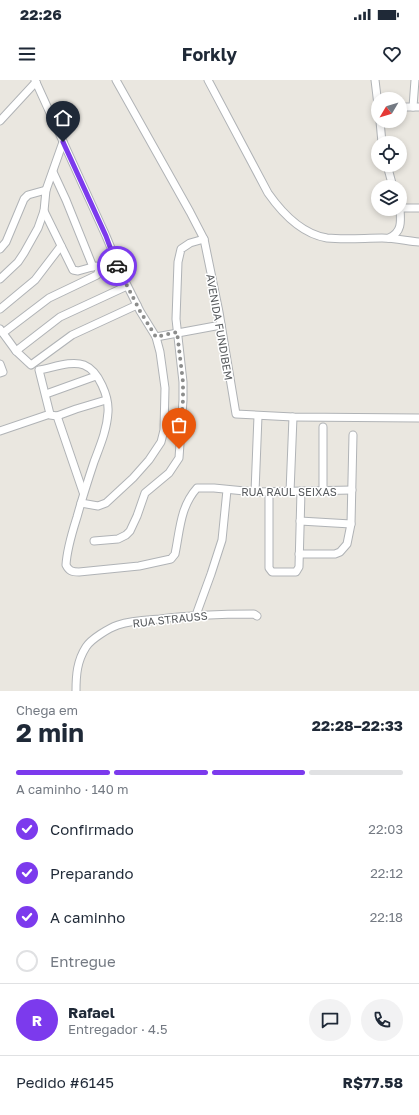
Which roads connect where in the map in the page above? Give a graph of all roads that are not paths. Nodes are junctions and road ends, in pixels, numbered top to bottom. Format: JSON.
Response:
{"nodes":[{"id":1,"x":116,"y":80,"type":"edge"},
{"id":2,"x":208,"y":80,"type":"edge"},
{"id":3,"x":375,"y":80,"type":"edge"},
{"id":4,"x":381,"y":80,"type":"edge"},
{"id":5,"x":415,"y":80,"type":"edge"},
{"id":6,"x":35,"y":81,"type":"edge"},
{"id":7,"x":377,"y":92,"type":"edge"},
{"id":8,"x":379,"y":92,"type":"edge"},
{"id":9,"x":416,"y":107,"type":"edge"},
{"id":10,"x":0,"y":121,"type":"edge"},
{"id":11,"x":63,"y":142,"type":"junction"},
{"id":12,"x":53,"y":172,"type":"junction"},
{"id":13,"x":46,"y":190,"type":"junction"},
{"id":14,"x":407,"y":208,"type":"edge"},
{"id":15,"x":419,"y":208,"type":"edge"},
{"id":16,"x":44,"y":211,"type":"junction"},
{"id":17,"x":400,"y":216,"type":"edge"},
{"id":18,"x":389,"y":238,"type":"junction"},
{"id":19,"x":204,"y":239,"type":"junction"},
{"id":20,"x":419,"y":242,"type":"edge"},
{"id":21,"x":61,"y":246,"type":"junction"},
{"id":22,"x":0,"y":250,"type":"edge"},
{"id":23,"x":115,"y":260,"type":"junction"},
{"id":24,"x":102,"y":264,"type":"junction"},
{"id":25,"x":93,"y":267,"type":"junction"},
{"id":26,"x":0,"y":279,"type":"edge"},
{"id":27,"x":127,"y":286,"type":"junction"},
{"id":28,"x":137,"y":305,"type":"junction"},
{"id":29,"x":0,"y":309,"type":"edge"},
{"id":30,"x":221,"y":325,"type":"junction"},
{"id":31,"x":2,"y":331,"type":"edge"},
{"id":32,"x":177,"y":332,"type":"junction"},
{"id":33,"x":156,"y":337,"type":"junction"},
{"id":34,"x":16,"y":350,"type":"junction"},
{"id":35,"x":0,"y":364,"type":"edge"},
{"id":36,"x":2,"y":373,"type":"edge"},
{"id":37,"x":96,"y":376,"type":"junction"},
{"id":38,"x":46,"y":394,"type":"junction"},
{"id":39,"x":106,"y":400,"type":"junction"},
{"id":40,"x":53,"y":415,"type":"junction"},
{"id":41,"x":258,"y":416,"type":"junction"},
{"id":42,"x":293,"y":417,"type":"junction"},
{"id":43,"x":419,"y":418,"type":"edge"},
{"id":44,"x":323,"y":427,"type":"dead end"},
{"id":45,"x":0,"y":431,"type":"edge"},
{"id":46,"x":353,"y":435,"type":"dead end"},
{"id":47,"x":227,"y":490,"type":"junction"},
{"id":48,"x":352,"y":490,"type":"junction"},
{"id":49,"x":301,"y":491,"type":"junction"},
{"id":50,"x":323,"y":491,"type":"junction"},
{"id":51,"x":83,"y":492,"type":"junction"},
{"id":52,"x":255,"y":492,"type":"junction"},
{"id":53,"x":269,"y":492,"type":"junction"},
{"id":54,"x":290,"y":492,"type":"junction"},
{"id":55,"x":81,"y":503,"type":"junction"},
{"id":56,"x":300,"y":521,"type":"junction"},
{"id":57,"x":351,"y":524,"type":"junction"},
{"id":58,"x":94,"y":541,"type":"dead end"},
{"id":59,"x":300,"y":554,"type":"junction"},
{"id":60,"x":196,"y":615,"type":"junction"},
{"id":61,"x":257,"y":616,"type":"dead end"},
{"id":62,"x":76,"y":691,"type":"edge"}],
"edges":[{"from":1,"to":19,"type":"street","name":"AVENIDA FUNDIBEM"},
{"from":2,"to":18,"type":"street"},
{"from":3,"to":7,"type":"street"},
{"from":4,"to":8,"type":"street"},
{"from":5,"to":9,"type":"street"},
{"from":6,"to":10,"type":"street"},
{"from":6,"to":11,"type":"street"},
{"from":11,"to":12,"type":"street"},
{"from":11,"to":23,"type":"street"},
{"from":12,"to":13,"type":"street"},
{"from":12,"to":25,"type":"street"},
{"from":13,"to":16,"type":"street"},
{"from":13,"to":22,"type":"street"},
{"from":14,"to":15,"type":"street"},
{"from":16,"to":21,"type":"street"},
{"from":16,"to":26,"type":"street"},
{"from":17,"to":18,"type":"street"},
{"from":18,"to":20,"type":"street"},
{"from":19,"to":30,"type":"street","name":"AVENIDA FUNDIBEM"},
{"from":19,"to":32,"type":"street"},
{"from":21,"to":25,"type":"street"},
{"from":21,"to":29,"type":"street"},
{"from":23,"to":24,"type":"street"},
{"from":23,"to":27,"type":"street"},
{"from":24,"to":25,"type":"street"},
{"from":24,"to":31,"type":"street"},
{"from":27,"to":28,"type":"street"},
{"from":27,"to":34,"type":"street"},
{"from":28,"to":33,"type":"street"},
{"from":28,"to":34,"type":"street"},
{"from":30,"to":32,"type":"street"},
{"from":30,"to":41,"type":"street","name":"AVENIDA FUNDIBEM"},
{"from":31,"to":34,"type":"street"},
{"from":32,"to":33,"type":"street"},
{"from":32,"to":58,"type":"street"},
{"from":33,"to":55,"type":"street"},
{"from":35,"to":36,"type":"street"},
{"from":37,"to":38,"type":"street"},
{"from":37,"to":38,"type":"street"},
{"from":37,"to":39,"type":"street"},
{"from":38,"to":40,"type":"street"},
{"from":39,"to":40,"type":"street"},
{"from":39,"to":51,"type":"street"},
{"from":40,"to":45,"type":"street"},
{"from":40,"to":51,"type":"street"},
{"from":41,"to":42,"type":"street","name":"AVENIDA FUNDIBEM"},
{"from":41,"to":52,"type":"street"},
{"from":42,"to":43,"type":"street","name":"AVENIDA FUNDIBEM"},
{"from":42,"to":54,"type":"street"},
{"from":44,"to":50,"type":"street"},
{"from":46,"to":48,"type":"street"},
{"from":47,"to":52,"type":"street","name":"RUA RAUL SEIXAS"},
{"from":47,"to":55,"type":"street","name":"RUA RAUL SEIXAS"},
{"from":47,"to":60,"type":"street"},
{"from":48,"to":50,"type":"street","name":"RUA RAUL SEIXAS"},
{"from":48,"to":57,"type":"street"},
{"from":49,"to":50,"type":"street","name":"RUA RAUL SEIXAS"},
{"from":49,"to":54,"type":"street","name":"RUA RAUL SEIXAS"},
{"from":49,"to":56,"type":"street"},
{"from":51,"to":55,"type":"street"},
{"from":52,"to":53,"type":"street","name":"RUA RAUL SEIXAS"},
{"from":53,"to":54,"type":"street","name":"RUA RAUL SEIXAS"},
{"from":53,"to":59,"type":"street"},
{"from":56,"to":57,"type":"street"},
{"from":56,"to":59,"type":"street"},
{"from":57,"to":59,"type":"street"},
{"from":60,"to":61,"type":"street","name":"RUA STRAUSS"},
{"from":60,"to":62,"type":"street","name":"RUA STRAUSS"}]}
